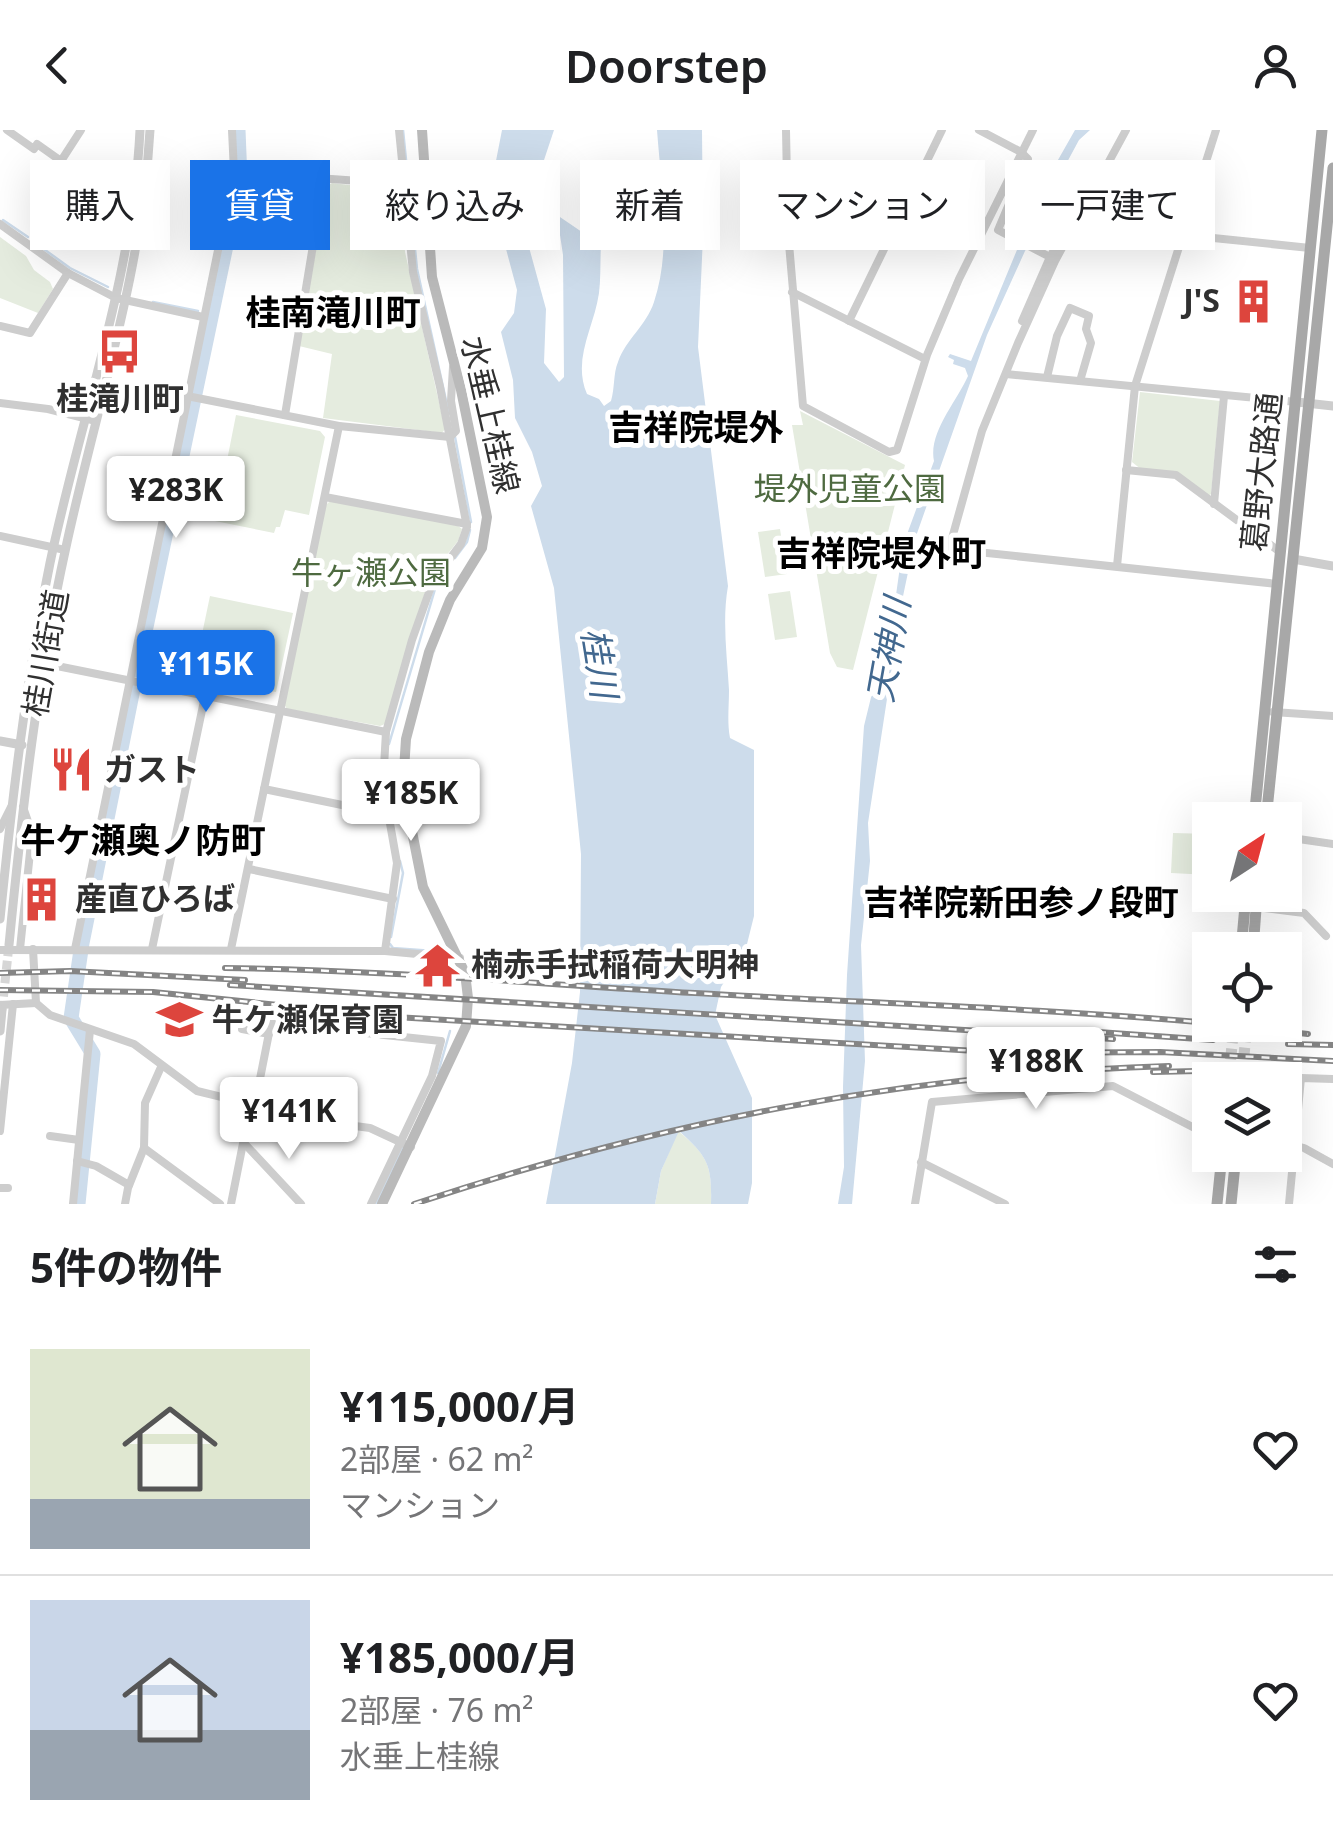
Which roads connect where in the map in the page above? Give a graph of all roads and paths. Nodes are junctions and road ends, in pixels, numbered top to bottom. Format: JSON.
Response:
{"nodes":[{"id":1,"x":7,"y":130,"type":"edge"},
{"id":2,"x":140,"y":130,"type":"edge"},
{"id":3,"x":150,"y":130,"type":"edge"},
{"id":4,"x":232,"y":130,"type":"edge"},
{"id":5,"x":399,"y":130,"type":"edge"},
{"id":6,"x":422,"y":130,"type":"edge"},
{"id":7,"x":786,"y":130,"type":"edge"},
{"id":8,"x":942,"y":130,"type":"edge"},
{"id":9,"x":979,"y":130,"type":"edge"},
{"id":10,"x":1033,"y":130,"type":"edge"},
{"id":11,"x":1126,"y":130,"type":"edge"},
{"id":12,"x":1216,"y":130,"type":"edge"},
{"id":13,"x":78,"y":131,"type":"edge"},
{"id":14,"x":1326,"y":138,"type":"edge"},
{"id":15,"x":1021,"y":152,"type":"junction"},
{"id":16,"x":236,"y":160,"type":"edge"},
{"id":17,"x":401,"y":160,"type":"edge"},
{"id":18,"x":1111,"y":160,"type":"edge"},
{"id":19,"x":1207,"y":160,"type":"edge"},
{"id":20,"x":1333,"y":168,"type":"edge"},
{"id":21,"x":1314,"y":216,"type":"junction"},
{"id":22,"x":1331,"y":217,"type":"edge"},
{"id":23,"x":0,"y":224,"type":"edge"},
{"id":24,"x":1215,"y":238,"type":"edge"},
{"id":25,"x":1317,"y":249,"type":"junction"},
{"id":26,"x":219,"y":250,"type":"edge"},
{"id":27,"x":312,"y":250,"type":"edge"},
{"id":28,"x":410,"y":250,"type":"edge"},
{"id":29,"x":1050,"y":250,"type":"edge"},
{"id":30,"x":1061,"y":250,"type":"edge"},
{"id":31,"x":1179,"y":250,"type":"edge"},
{"id":32,"x":1047,"y":255,"type":"junction"},
{"id":33,"x":68,"y":273,"type":"junction"},
{"id":34,"x":792,"y":292,"type":"junction"},
{"id":35,"x":1074,"y":298,"type":"dead end"},
{"id":36,"x":120,"y":300,"type":"junction"},
{"id":37,"x":1070,"y":308,"type":"junction"},
{"id":38,"x":203,"y":317,"type":"junction"},
{"id":39,"x":850,"y":321,"type":"junction"},
{"id":40,"x":0,"y":326,"type":"edge"},
{"id":41,"x":1018,"y":344,"type":"junction"},
{"id":42,"x":925,"y":359,"type":"junction"},
{"id":43,"x":454,"y":361,"type":"junction"},
{"id":44,"x":1006,"y":374,"type":"junction"},
{"id":45,"x":1047,"y":378,"type":"junction"},
{"id":46,"x":1080,"y":381,"type":"junction"},
{"id":47,"x":1135,"y":386,"type":"junction"},
{"id":48,"x":1224,"y":396,"type":"junction"},
{"id":49,"x":191,"y":397,"type":"junction"},
{"id":50,"x":0,"y":403,"type":"edge"},
{"id":51,"x":1303,"y":403,"type":"junction"},
{"id":52,"x":1333,"y":406,"type":"edge"},
{"id":53,"x":285,"y":415,"type":"junction"},
{"id":54,"x":85,"y":418,"type":"junction"},
{"id":55,"x":96,"y":421,"type":"junction"},
{"id":56,"x":339,"y":426,"type":"junction"},
{"id":57,"x":453,"y":435,"type":"junction"},
{"id":58,"x":1126,"y":470,"type":"junction"},
{"id":59,"x":324,"y":497,"type":"junction"},
{"id":60,"x":1214,"y":504,"type":"junction"},
{"id":61,"x":467,"y":524,"type":"junction"},
{"id":62,"x":0,"y":536,"type":"edge"},
{"id":63,"x":59,"y":549,"type":"junction"},
{"id":64,"x":1287,"y":556,"type":"junction"},
{"id":65,"x":1117,"y":566,"type":"junction"},
{"id":66,"x":1333,"y":566,"type":"edge"},
{"id":67,"x":1278,"y":584,"type":"junction"},
{"id":68,"x":1277,"y":650,"type":"junction"},
{"id":69,"x":38,"y":662,"type":"junction"},
{"id":70,"x":129,"y":681,"type":"junction"},
{"id":71,"x":205,"y":696,"type":"junction"},
{"id":72,"x":279,"y":711,"type":"junction"},
{"id":73,"x":1271,"y":711,"type":"junction"},
{"id":74,"x":1333,"y":716,"type":"edge"},
{"id":75,"x":386,"y":732,"type":"junction"},
{"id":76,"x":0,"y":741,"type":"edge"},
{"id":77,"x":24,"y":746,"type":"junction"},
{"id":78,"x":1264,"y":770,"type":"junction"},
{"id":79,"x":264,"y":789,"type":"junction"},
{"id":80,"x":1258,"y":802,"type":"edge"},
{"id":81,"x":1265,"y":802,"type":"edge"},
{"id":82,"x":17,"y":807,"type":"junction"},
{"id":83,"x":386,"y":814,"type":"junction"},
{"id":84,"x":0,"y":830,"type":"edge"},
{"id":85,"x":1302,"y":839,"type":"edge"},
{"id":86,"x":1333,"y":844,"type":"edge"},
{"id":87,"x":248,"y":868,"type":"junction"},
{"id":88,"x":393,"y":899,"type":"junction"},
{"id":89,"x":1300,"y":912,"type":"edge"},
{"id":90,"x":0,"y":918,"type":"edge"},
{"id":91,"x":1326,"y":936,"type":"dead end"},
{"id":92,"x":10,"y":948,"type":"edge"},
{"id":93,"x":33,"y":949,"type":"junction"},
{"id":94,"x":78,"y":949,"type":"junction"},
{"id":95,"x":152,"y":949,"type":"junction"},
{"id":96,"x":231,"y":949,"type":"junction"},
{"id":97,"x":385,"y":951,"type":"junction"},
{"id":98,"x":453,"y":958,"type":"junction"},
{"id":99,"x":36,"y":1003,"type":"junction"},
{"id":100,"x":14,"y":1004,"type":"junction"},
{"id":101,"x":1,"y":1007,"type":"edge"},
{"id":102,"x":242,"y":1029,"type":"dead end"},
{"id":103,"x":90,"y":1030,"type":"junction"},
{"id":104,"x":0,"y":1031,"type":"edge"},
{"id":105,"x":269,"y":1034,"type":"junction"},
{"id":106,"x":161,"y":1067,"type":"junction"},
{"id":107,"x":1302,"y":1078,"type":"edge"},
{"id":108,"x":1333,"y":1079,"type":"edge"},
{"id":109,"x":253,"y":1104,"type":"junction"},
{"id":110,"x":1192,"y":1127,"type":"edge"},
{"id":111,"x":0,"y":1131,"type":"edge"},
{"id":112,"x":50,"y":1136,"type":"dead end"},
{"id":113,"x":79,"y":1140,"type":"junction"},
{"id":114,"x":244,"y":1143,"type":"junction"},
{"id":115,"x":406,"y":1144,"type":"junction"},
{"id":116,"x":144,"y":1148,"type":"junction"},
{"id":117,"x":1302,"y":1150,"type":"edge"},
{"id":118,"x":77,"y":1161,"type":"junction"},
{"id":119,"x":922,"y":1162,"type":"junction"},
{"id":120,"x":1333,"y":1164,"type":"edge"},
{"id":121,"x":1220,"y":1172,"type":"edge"},
{"id":122,"x":1235,"y":1172,"type":"edge"},
{"id":123,"x":1289,"y":1172,"type":"edge"},
{"id":124,"x":129,"y":1185,"type":"junction"},
{"id":125,"x":73,"y":1204,"type":"edge"},
{"id":126,"x":125,"y":1204,"type":"edge"},
{"id":127,"x":220,"y":1204,"type":"edge"},
{"id":128,"x":231,"y":1204,"type":"edge"},
{"id":129,"x":300,"y":1204,"type":"edge"},
{"id":130,"x":370,"y":1204,"type":"edge"},
{"id":131,"x":382,"y":1204,"type":"edge"},
{"id":132,"x":914,"y":1204,"type":"edge"},
{"id":133,"x":1005,"y":1204,"type":"edge"},
{"id":134,"x":1217,"y":1204,"type":"edge"},
{"id":135,"x":1232,"y":1204,"type":"edge"},
{"id":136,"x":1289,"y":1204,"type":"edge"}],
"edges":[{"from":1,"to":13,"type":"street"},
{"from":2,"to":36,"type":"street","name":"桂川街道"},
{"from":3,"to":36,"type":"street","name":"桂川街道"},
{"from":4,"to":16,"type":"street"},
{"from":5,"to":17,"type":"street"},
{"from":6,"to":43,"type":"main road","name":"水垂上桂線"},
{"from":7,"to":34,"type":"street"},
{"from":8,"to":39,"type":"street"},
{"from":9,"to":15,"type":"street"},
{"from":10,"to":15,"type":"street"},
{"from":11,"to":18,"type":"street"},
{"from":12,"to":19,"type":"street"},
{"from":14,"to":21,"type":"main road","name":"葛野大路通"},
{"from":15,"to":32,"type":"street"},
{"from":15,"to":42,"type":"street"},
{"from":20,"to":22,"type":"main road","name":"葛野大路通"},
{"from":21,"to":22,"type":"main road"},
{"from":21,"to":25,"type":"main road","name":"葛野大路通"},
{"from":22,"to":25,"type":"main road","name":"葛野大路通"},
{"from":23,"to":33,"type":"street"},
{"from":24,"to":25,"type":"street"},
{"from":25,"to":51,"type":"main road","name":"葛野大路通"},
{"from":26,"to":38,"type":"street"},
{"from":27,"to":53,"type":"street"},
{"from":28,"to":57,"type":"street"},
{"from":29,"to":32,"type":"street"},
{"from":30,"to":41,"type":"street"},
{"from":31,"to":47,"type":"street"},
{"from":32,"to":41,"type":"street"},
{"from":33,"to":36,"type":"street"},
{"from":33,"to":40,"type":"street"},
{"from":34,"to":39,"type":"street"},
{"from":34,"to":42,"type":"street"},
{"from":35,"to":37,"type":"street"},
{"from":36,"to":38,"type":"street"},
{"from":36,"to":54,"type":"street","name":"桂川街道"},
{"from":36,"to":55,"type":"street","name":"桂川街道"},
{"from":37,"to":45,"type":"street"},
{"from":37,"to":46,"type":"street"},
{"from":38,"to":49,"type":"street"},
{"from":39,"to":42,"type":"street"},
{"from":41,"to":44,"type":"street"},
{"from":43,"to":57,"type":"street"},
{"from":43,"to":98,"type":"main road","name":"水垂上桂線"},
{"from":44,"to":45,"type":"street"},
{"from":44,"to":65,"type":"street"},
{"from":45,"to":46,"type":"street"},
{"from":46,"to":47,"type":"street"},
{"from":47,"to":48,"type":"street"},
{"from":47,"to":58,"type":"street"},
{"from":48,"to":51,"type":"street"},
{"from":48,"to":60,"type":"street"},
{"from":49,"to":53,"type":"street"},
{"from":49,"to":70,"type":"street"},
{"from":50,"to":54,"type":"street"},
{"from":51,"to":52,"type":"street"},
{"from":51,"to":64,"type":"main road","name":"葛野大路通"},
{"from":53,"to":56,"type":"street"},
{"from":54,"to":55,"type":"street"},
{"from":54,"to":63,"type":"street","name":"桂川街道"},
{"from":55,"to":63,"type":"street","name":"桂川街道"},
{"from":56,"to":57,"type":"street"},
{"from":56,"to":59,"type":"street"},
{"from":57,"to":61,"type":"street"},
{"from":58,"to":60,"type":"street"},
{"from":58,"to":65,"type":"street"},
{"from":59,"to":61,"type":"street"},
{"from":59,"to":72,"type":"street"},
{"from":60,"to":64,"type":"street"},
{"from":61,"to":75,"type":"street"},
{"from":62,"to":63,"type":"street"},
{"from":63,"to":69,"type":"street","name":"桂川街道"},
{"from":64,"to":66,"type":"street"},
{"from":64,"to":67,"type":"main road","name":"葛野大路通"},
{"from":64,"to":68,"type":"main road","name":"葛野大路通"},
{"from":65,"to":67,"type":"street"},
{"from":67,"to":68,"type":"main road","name":"葛野大路通"},
{"from":68,"to":73,"type":"main road","name":"葛野大路通"},
{"from":69,"to":70,"type":"street"},
{"from":69,"to":77,"type":"street","name":"桂川街道"},
{"from":70,"to":71,"type":"street"},
{"from":70,"to":94,"type":"street"},
{"from":71,"to":72,"type":"street"},
{"from":71,"to":95,"type":"street"},
{"from":72,"to":75,"type":"street"},
{"from":72,"to":79,"type":"street"},
{"from":73,"to":74,"type":"street"},
{"from":73,"to":78,"type":"main road","name":"葛野大路通"},
{"from":75,"to":83,"type":"street"},
{"from":76,"to":77,"type":"street"},
{"from":77,"to":82,"type":"street","name":"桂川街道"},
{"from":78,"to":80,"type":"main road","name":"葛野大路通"},
{"from":78,"to":81,"type":"main road","name":"葛野大路通"},
{"from":79,"to":83,"type":"street"},
{"from":79,"to":87,"type":"street"},
{"from":82,"to":84,"type":"street"},
{"from":82,"to":90,"type":"street","name":"桂川街道"},
{"from":82,"to":92,"type":"street","name":"桂川街道"},
{"from":83,"to":88,"type":"street"},
{"from":85,"to":86,"type":"street"},
{"from":87,"to":88,"type":"street"},
{"from":87,"to":96,"type":"street"},
{"from":88,"to":97,"type":"street"},
{"from":89,"to":91,"type":"street"},
{"from":92,"to":93,"type":"street"},
{"from":93,"to":94,"type":"street"},
{"from":93,"to":99,"type":"street"},
{"from":94,"to":95,"type":"street"},
{"from":95,"to":96,"type":"street"},
{"from":96,"to":97,"type":"street"},
{"from":97,"to":98,"type":"street"},
{"from":98,"to":115,"type":"main road","name":"水垂上桂線"},
{"from":99,"to":100,"type":"street"},
{"from":99,"to":103,"type":"street"},
{"from":100,"to":101,"type":"street"},
{"from":100,"to":111,"type":"street"},
{"from":101,"to":104,"type":"street"},
{"from":102,"to":105,"type":"street"},
{"from":103,"to":106,"type":"street"},
{"from":103,"to":113,"type":"street"},
{"from":105,"to":109,"type":"street"},
{"from":105,"to":115,"type":"street"},
{"from":106,"to":109,"type":"street"},
{"from":106,"to":116,"type":"street"},
{"from":107,"to":108,"type":"street"},
{"from":109,"to":114,"type":"street"},
{"from":109,"to":115,"type":"street"},
{"from":110,"to":119,"type":"street"},
{"from":112,"to":113,"type":"street"},
{"from":113,"to":118,"type":"street"},
{"from":114,"to":128,"type":"street"},
{"from":114,"to":129,"type":"street"},
{"from":115,"to":130,"type":"street"},
{"from":115,"to":131,"type":"main road","name":"水垂上桂線"},
{"from":116,"to":124,"type":"street"},
{"from":116,"to":127,"type":"street"},
{"from":117,"to":120,"type":"street"},
{"from":118,"to":124,"type":"street"},
{"from":118,"to":125,"type":"street"},
{"from":119,"to":132,"type":"street"},
{"from":119,"to":133,"type":"street"},
{"from":121,"to":134,"type":"main road"},
{"from":122,"to":135,"type":"main road"},
{"from":123,"to":136,"type":"street"},
{"from":124,"to":126,"type":"street"}]}
